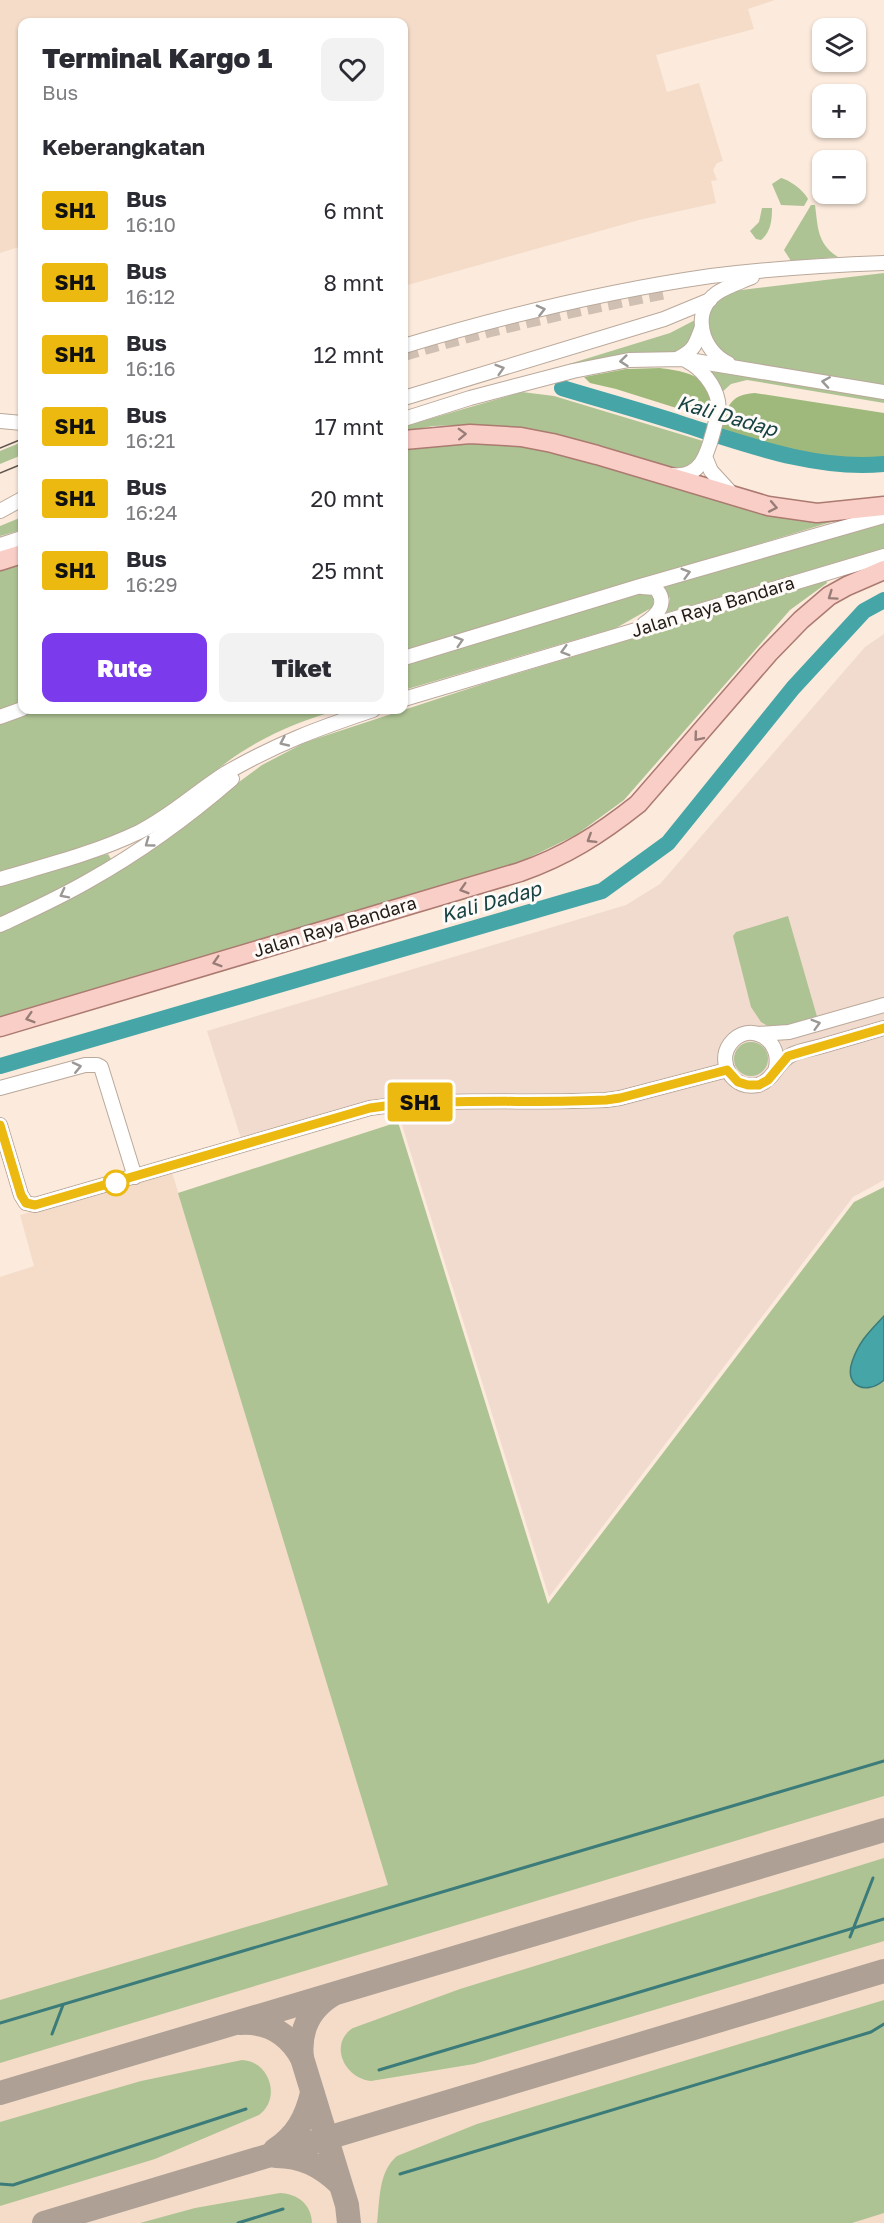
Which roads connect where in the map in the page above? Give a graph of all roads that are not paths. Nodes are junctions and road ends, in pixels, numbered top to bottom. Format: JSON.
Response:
{"nodes":[{"id":1,"x":884,"y":264,"type":"edge"},
{"id":2,"x":752,"y":277,"type":"junction"},
{"id":3,"x":666,"y":292,"type":"tunnel mouth"},
{"id":4,"x":710,"y":300,"type":"junction"},
{"id":5,"x":702,"y":326,"type":"junction"},
{"id":6,"x":408,"y":345,"type":"edge"},
{"id":7,"x":680,"y":359,"type":"junction"},
{"id":8,"x":750,"y":370,"type":"junction"},
{"id":9,"x":884,"y":392,"type":"edge"},
{"id":10,"x":408,"y":397,"type":"edge"},
{"id":11,"x":408,"y":418,"type":"edge"},
{"id":12,"x":0,"y":421,"type":"edge"},
{"id":13,"x":18,"y":423,"type":"edge"},
{"id":14,"x":408,"y":440,"type":"edge"},
{"id":15,"x":707,"y":457,"type":"junction"},
{"id":16,"x":658,"y":473,"type":"junction"},
{"id":17,"x":18,"y":501,"type":"edge"},
{"id":18,"x":746,"y":501,"type":"junction"},
{"id":19,"x":884,"y":506,"type":"edge"},
{"id":20,"x":18,"y":509,"type":"edge"},
{"id":21,"x":0,"y":511,"type":"edge"},
{"id":22,"x":884,"y":516,"type":"edge"},
{"id":23,"x":0,"y":518,"type":"edge"},
{"id":24,"x":18,"y":539,"type":"edge"},
{"id":25,"x":0,"y":545,"type":"edge"},
{"id":26,"x":18,"y":555,"type":"edge"},
{"id":27,"x":884,"y":556,"type":"edge"},
{"id":28,"x":0,"y":561,"type":"edge"},
{"id":29,"x":884,"y":570,"type":"edge"},
{"id":30,"x":637,"y":587,"type":"junction"},
{"id":31,"x":620,"y":635,"type":"junction"},
{"id":32,"x":408,"y":657,"type":"edge"},
{"id":33,"x":408,"y":698,"type":"edge"},
{"id":34,"x":18,"y":710,"type":"edge"},
{"id":35,"x":361,"y":714,"type":"edge"},
{"id":36,"x":0,"y":717,"type":"edge"},
{"id":37,"x":261,"y":754,"type":"junction"},
{"id":38,"x":0,"y":879,"type":"edge"},
{"id":39,"x":0,"y":925,"type":"edge"},
{"id":40,"x":884,"y":1005,"type":"edge"},
{"id":41,"x":0,"y":1027,"type":"edge"},
{"id":42,"x":884,"y":1028,"type":"edge"},
{"id":43,"x":758,"y":1034,"type":"junction"},
{"id":44,"x":727,"y":1070,"type":"junction"},
{"id":45,"x":775,"y":1071,"type":"junction"},
{"id":46,"x":0,"y":1088,"type":"edge"},
{"id":47,"x":0,"y":1125,"type":"edge"},
{"id":48,"x":135,"y":1177,"type":"junction"}],
"edges":[{"from":1,"to":2,"type":"street"},
{"from":6,"to":1,"type":"street","one_way":true},
{"from":2,"to":3,"type":"street"},
{"from":2,"to":4,"type":"street"},
{"from":4,"to":5,"type":"street"},
{"from":10,"to":4,"type":"street","one_way":true},
{"from":5,"to":7,"type":"street"},
{"from":5,"to":8,"type":"street"},
{"from":7,"to":8,"type":"street"},
{"from":7,"to":11,"type":"street","one_way":true},
{"from":7,"to":15,"type":"street"},
{"from":9,"to":8,"type":"street","one_way":true},
{"from":12,"to":13,"type":"street"},
{"from":14,"to":16,"type":"main road","one_way":true},
{"from":15,"to":16,"type":"street"},
{"from":15,"to":18,"type":"street"},
{"from":16,"to":18,"type":"main road"},
{"from":17,"to":21,"type":"street"},
{"from":18,"to":19,"type":"main road","one_way":true},
{"from":20,"to":23,"type":"street"},
{"from":30,"to":22,"type":"street","one_way":true},
{"from":24,"to":25,"type":"street"},
{"from":26,"to":28,"type":"main road"},
{"from":27,"to":31,"type":"street","name":"Jalan Raya Bandara"},
{"from":29,"to":41,"type":"main road","name":"Jalan Raya Bandara","one_way":true},
{"from":30,"to":31,"type":"street"},
{"from":32,"to":30,"type":"street","one_way":true},
{"from":31,"to":33,"type":"street","name":"Jalan Raya Bandara","one_way":true},
{"from":34,"to":36,"type":"street"},
{"from":35,"to":37,"type":"street","one_way":true},
{"from":37,"to":38,"type":"street"},
{"from":37,"to":39,"type":"street","one_way":true},
{"from":43,"to":40,"type":"street","one_way":true},
{"from":42,"to":45,"type":"street"},
{"from":43,"to":44,"type":"street"},
{"from":43,"to":45,"type":"street"},
{"from":44,"to":45,"type":"street"},
{"from":44,"to":48,"type":"street"},
{"from":46,"to":48,"type":"street","one_way":true},
{"from":47,"to":48,"type":"street"}]}
